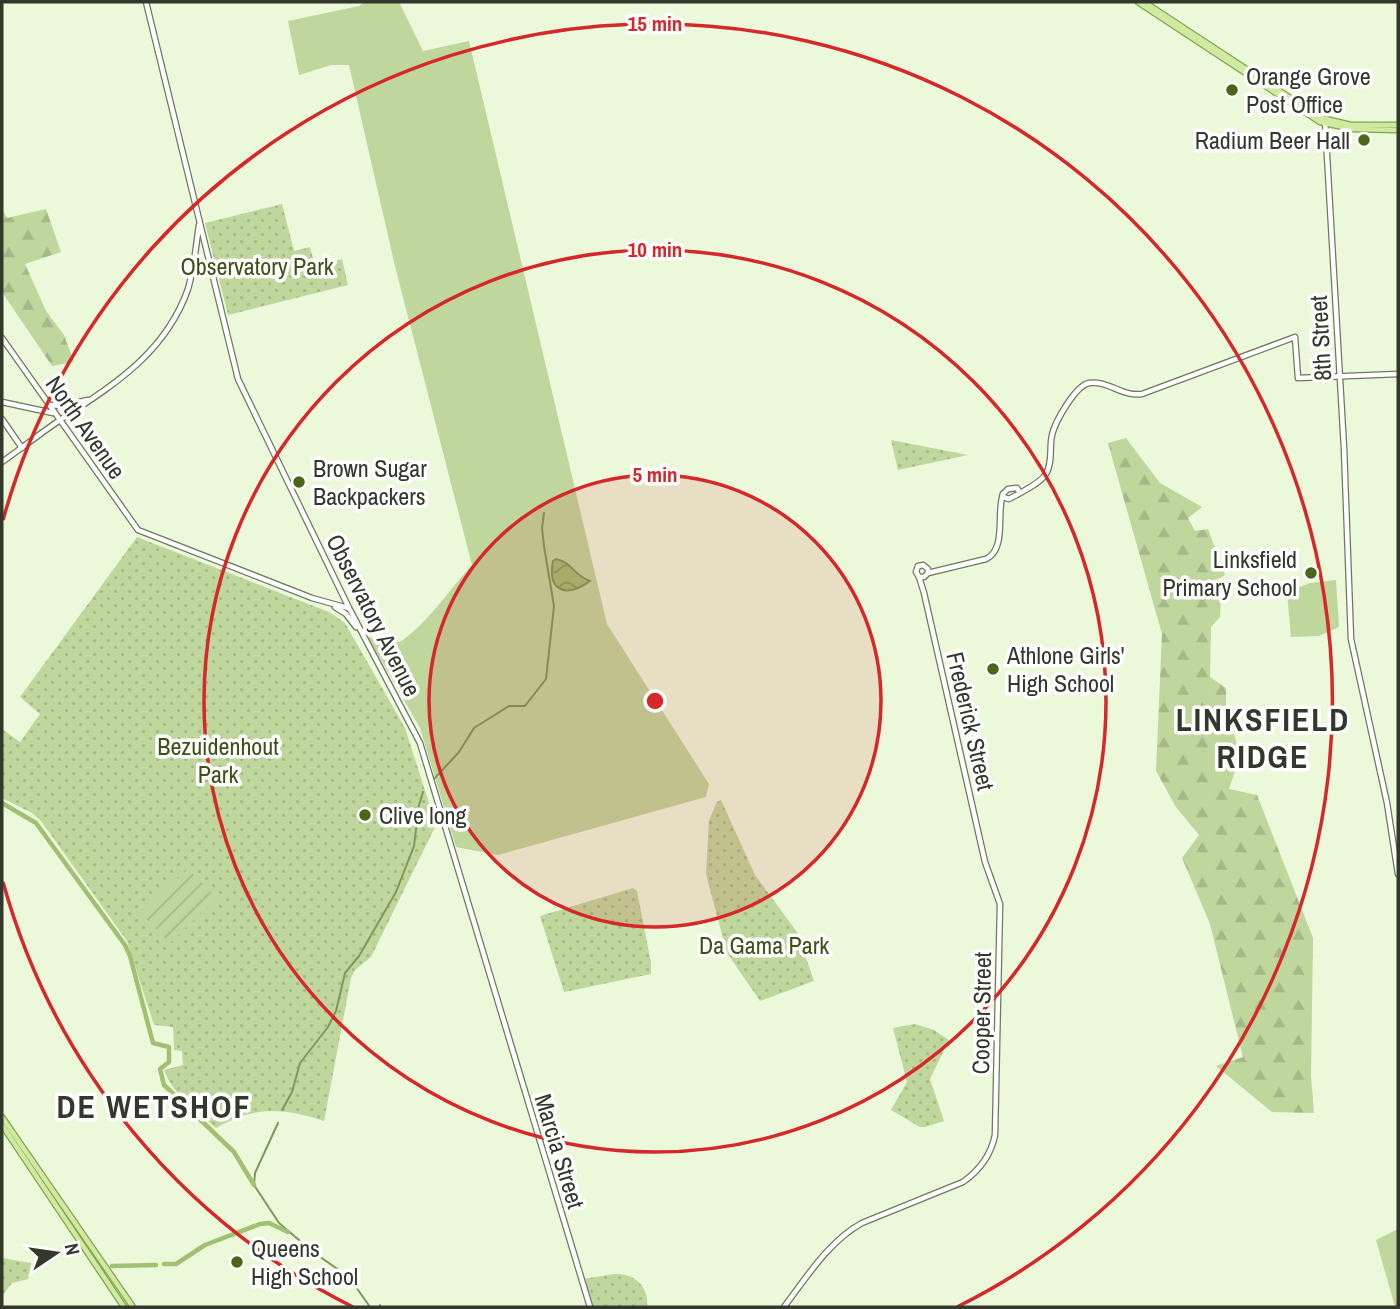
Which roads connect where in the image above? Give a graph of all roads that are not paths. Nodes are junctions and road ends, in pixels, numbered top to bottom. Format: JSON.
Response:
{"nodes":[{"id":1,"x":146,"y":2,"type":"edge"},
{"id":2,"x":1138,"y":2,"type":"edge"},
{"id":3,"x":1144,"y":2,"type":"edge"},
{"id":4,"x":1326,"y":122,"type":"junction"},
{"id":5,"x":1398,"y":127,"type":"edge"},
{"id":6,"x":200,"y":220,"type":"junction"},
{"id":7,"x":195,"y":259,"type":"junction"},
{"id":8,"x":209,"y":261,"type":"junction"},
{"id":9,"x":2,"y":338,"type":"edge"},
{"id":10,"x":1398,"y":374,"type":"edge"},
{"id":11,"x":1339,"y":377,"type":"junction"},
{"id":12,"x":100,"y":394,"type":"junction"},
{"id":13,"x":88,"y":400,"type":"junction"},
{"id":14,"x":2,"y":402,"type":"edge"},
{"id":15,"x":48,"y":402,"type":"junction"},
{"id":16,"x":42,"y":409,"type":"junction"},
{"id":17,"x":76,"y":410,"type":"junction"},
{"id":18,"x":58,"y":418,"type":"junction"},
{"id":19,"x":2,"y":419,"type":"edge"},
{"id":20,"x":22,"y":448,"type":"junction"},
{"id":21,"x":2,"y":462,"type":"edge"},
{"id":22,"x":1020,"y":492,"type":"junction"},
{"id":23,"x":1003,"y":494,"type":"junction"},
{"id":24,"x":1012,"y":499,"type":"junction"},
{"id":25,"x":1000,"y":508,"type":"junction"},
{"id":26,"x":332,"y":605,"type":"junction"},
{"id":27,"x":349,"y":608,"type":"junction"},
{"id":28,"x":363,"y":636,"type":"junction"},
{"id":29,"x":1398,"y":874,"type":"edge"},
{"id":30,"x":1000,"y":904,"type":"joint"},
{"id":31,"x":498,"y":1005,"type":"joint"},
{"id":32,"x":2,"y":1117,"type":"edge"},
{"id":33,"x":2,"y":1125,"type":"edge"},
{"id":34,"x":124,"y":1307,"type":"edge"},
{"id":35,"x":133,"y":1307,"type":"edge"},
{"id":36,"x":590,"y":1307,"type":"edge"},
{"id":37,"x":784,"y":1307,"type":"edge"}],
"edges":[{"from":1,"to":6,"type":"main road","name":"Observatory Avenue"},
{"from":2,"to":4,"type":"main road"},
{"from":3,"to":4,"type":"main road"},
{"from":4,"to":5,"type":"main road"},
{"from":4,"to":11,"type":"main road","name":"8th Street"},
{"from":6,"to":7,"type":"main road"},
{"from":6,"to":8,"type":"main road","name":"Observatory Avenue"},
{"from":7,"to":8,"type":"main road"},
{"from":7,"to":12,"type":"main road"},
{"from":8,"to":27,"type":"main road","name":"Observatory Avenue"},
{"from":9,"to":15,"type":"main road","name":"North Avenue"},
{"from":10,"to":11,"type":"main road"},
{"from":11,"to":22,"type":"main road"},
{"from":11,"to":29,"type":"main road","name":"8th Street"},
{"from":12,"to":13,"type":"main road"},
{"from":12,"to":17,"type":"main road"},
{"from":13,"to":15,"type":"main road"},
{"from":13,"to":17,"type":"main road"},
{"from":14,"to":16,"type":"main road"},
{"from":15,"to":16,"type":"main road"},
{"from":15,"to":18,"type":"main road","name":"North Avenue"},
{"from":16,"to":18,"type":"main road"},
{"from":17,"to":18,"type":"main road"},
{"from":18,"to":20,"type":"main road"},
{"from":18,"to":26,"type":"main road","name":"North Avenue"},
{"from":19,"to":20,"type":"main road"},
{"from":20,"to":21,"type":"main road"},
{"from":22,"to":23,"type":"main road"},
{"from":22,"to":24,"type":"main road"},
{"from":23,"to":24,"type":"main road"},
{"from":23,"to":25,"type":"main road"},
{"from":24,"to":25,"type":"main road"},
{"from":25,"to":30,"type":"main road","name":"Frederick Street"},
{"from":26,"to":27,"type":"main road"},
{"from":26,"to":28,"type":"main road"},
{"from":27,"to":28,"type":"main road","name":"Observatory Avenue"},
{"from":28,"to":31,"type":"main road","name":"Observatory Avenue"},
{"from":30,"to":37,"type":"main road","name":"Cooper Street"},
{"from":31,"to":36,"type":"main road","name":"Marcia Street"},
{"from":32,"to":35,"type":"main road"},
{"from":33,"to":34,"type":"main road"}]}
